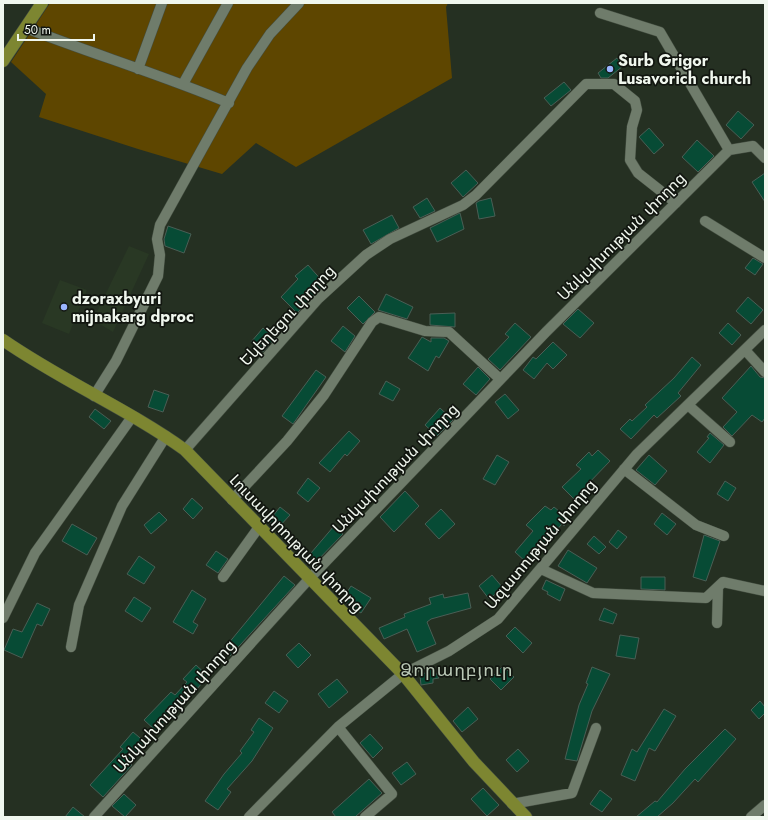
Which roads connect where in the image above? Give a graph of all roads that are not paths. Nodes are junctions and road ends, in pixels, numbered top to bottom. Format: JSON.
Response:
{"nodes":[{"id":1,"x":42,"y":3,"type":"edge"},
{"id":2,"x":162,"y":3,"type":"edge"},
{"id":3,"x":228,"y":3,"type":"edge"},
{"id":4,"x":299,"y":3,"type":"edge"},
{"id":5,"x":600,"y":13,"type":"dead end"},
{"id":6,"x":26,"y":28,"type":"junction"},
{"id":7,"x":3,"y":61,"type":"edge"},
{"id":8,"x":138,"y":69,"type":"junction"},
{"id":9,"x":183,"y":84,"type":"junction"},
{"id":10,"x":228,"y":103,"type":"junction"},
{"id":11,"x":729,"y":150,"type":"junction"},
{"id":12,"x":765,"y":158,"type":"edge"},
{"id":13,"x":676,"y":203,"type":"junction"},
{"id":14,"x":705,"y":221,"type":"dead end"},
{"id":15,"x":765,"y":258,"type":"edge"},
{"id":16,"x":765,"y":330,"type":"edge"},
{"id":17,"x":3,"y":340,"type":"edge"},
{"id":18,"x":745,"y":350,"type":"junction"},
{"id":19,"x":765,"y":372,"type":"edge"},
{"id":20,"x":500,"y":379,"type":"junction"},
{"id":21,"x":94,"y":396,"type":"junction"},
{"id":22,"x":688,"y":405,"type":"junction"},
{"id":23,"x":132,"y":417,"type":"junction"},
{"id":24,"x":166,"y":436,"type":"junction"},
{"id":25,"x":730,"y":442,"type":"dead end"},
{"id":26,"x":185,"y":450,"type":"junction"},
{"id":27,"x":624,"y":469,"type":"junction"},
{"id":28,"x":232,"y":500,"type":"junction"},
{"id":29,"x":259,"y":528,"type":"junction"},
{"id":30,"x":724,"y":536,"type":"dead end"},
{"id":31,"x":541,"y":569,"type":"junction"},
{"id":32,"x":223,"y":576,"type":"dead end"},
{"id":33,"x":309,"y":579,"type":"junction"},
{"id":34,"x":718,"y":587,"type":"junction"},
{"id":35,"x":765,"y":591,"type":"edge"},
{"id":36,"x":3,"y":618,"type":"edge"},
{"id":37,"x":717,"y":623,"type":"dead end"},
{"id":38,"x":71,"y":647,"type":"dead end"},
{"id":39,"x":402,"y":674,"type":"junction"},
{"id":40,"x":338,"y":727,"type":"junction"},
{"id":41,"x":596,"y":728,"type":"dead end"},
{"id":42,"x":512,"y":804,"type":"junction"},
{"id":43,"x":765,"y":805,"type":"edge"},
{"id":44,"x":94,"y":817,"type":"edge"},
{"id":45,"x":248,"y":817,"type":"edge"},
{"id":46,"x":365,"y":817,"type":"edge"},
{"id":47,"x":526,"y":817,"type":"edge"},
{"id":48,"x":751,"y":817,"type":"edge"}],
"edges":[{"from":1,"to":6,"type":"main road"},
{"from":2,"to":8,"type":"street"},
{"from":3,"to":9,"type":"street"},
{"from":4,"to":10,"type":"street"},
{"from":5,"to":11,"type":"street"},
{"from":6,"to":7,"type":"main road"},
{"from":6,"to":8,"type":"street"},
{"from":8,"to":9,"type":"street"},
{"from":9,"to":10,"type":"street"},
{"from":10,"to":21,"type":"street"},
{"from":11,"to":12,"type":"street"},
{"from":11,"to":13,"type":"street","name":"Անկախության փողոց"},
{"from":13,"to":20,"type":"street","name":"Անկախության փողոց"},
{"from":13,"to":26,"type":"street","name":"Եկեղեցու փողոց"},
{"from":14,"to":15,"type":"street"},
{"from":16,"to":18,"type":"street","name":"Ազատության փողոց"},
{"from":17,"to":21,"type":"main road","name":"Լուսավորության փողոց"},
{"from":18,"to":19,"type":"street"},
{"from":18,"to":22,"type":"street","name":"Ազատության փողոց"},
{"from":20,"to":28,"type":"street"},
{"from":20,"to":33,"type":"street","name":"Անկախության փողոց"},
{"from":21,"to":23,"type":"main road","name":"Լուսավորության փողոց"},
{"from":22,"to":25,"type":"street"},
{"from":22,"to":27,"type":"street","name":"Ազատության փողոց"},
{"from":23,"to":24,"type":"main road","name":"Լուսավորության փողոց"},
{"from":23,"to":36,"type":"street"},
{"from":24,"to":26,"type":"main road","name":"Լուսավորության փողոց"},
{"from":24,"to":38,"type":"street"},
{"from":26,"to":28,"type":"main road","name":"Լուսավորության փողոց"},
{"from":27,"to":30,"type":"street"},
{"from":27,"to":31,"type":"street","name":"Ազատության փողոց"},
{"from":28,"to":29,"type":"main road","name":"Լուսավորության փողոց"},
{"from":29,"to":32,"type":"street"},
{"from":29,"to":33,"type":"main road","name":"Լուսավորության փողոց"},
{"from":31,"to":34,"type":"street"},
{"from":31,"to":39,"type":"street","name":"Ազատության փողոց"},
{"from":33,"to":39,"type":"main road","name":"Լուսավորության փողոց"},
{"from":33,"to":44,"type":"street","name":"Անկախության փողոց"},
{"from":34,"to":35,"type":"street"},
{"from":34,"to":37,"type":"street"},
{"from":39,"to":40,"type":"street","name":"Ազատության փողոց"},
{"from":39,"to":42,"type":"main road","name":"Լուսավորության փողոց"},
{"from":40,"to":45,"type":"street","name":"Ազատության փողոց"},
{"from":40,"to":46,"type":"street"},
{"from":41,"to":42,"type":"street"},
{"from":42,"to":47,"type":"main road","name":"Լուսավորության փողոց"},
{"from":43,"to":48,"type":"street"}]}
